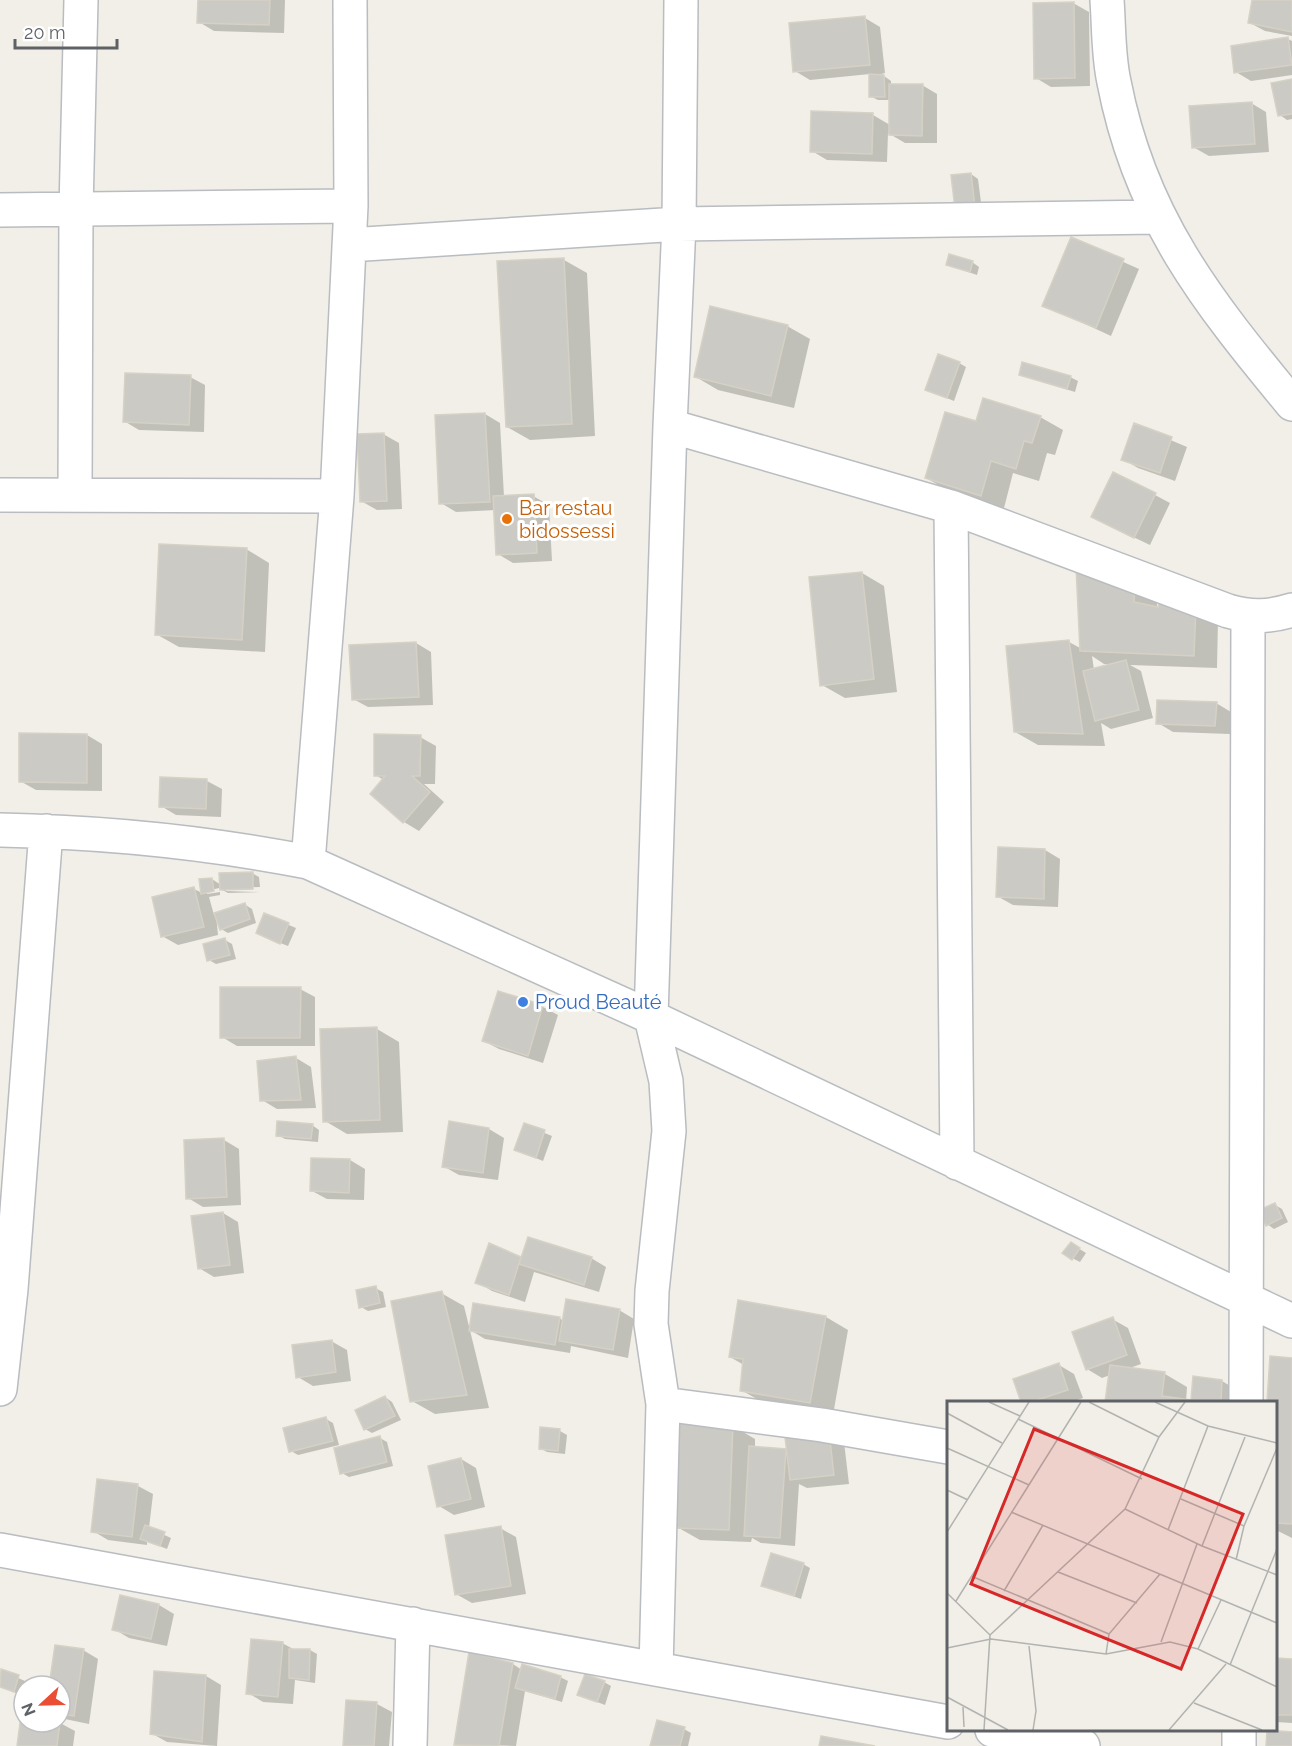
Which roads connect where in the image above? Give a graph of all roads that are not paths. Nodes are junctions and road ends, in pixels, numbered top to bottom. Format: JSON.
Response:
{"nodes":[{"id":1,"x":81,"y":0,"type":"edge"},
{"id":2,"x":350,"y":0,"type":"edge"},
{"id":3,"x":681,"y":0,"type":"edge"},
{"id":4,"x":1107,"y":0,"type":"edge"},
{"id":5,"x":351,"y":206,"type":"junction"},
{"id":6,"x":0,"y":210,"type":"edge"},
{"id":7,"x":76,"y":210,"type":"junction"},
{"id":8,"x":1158,"y":217,"type":"junction"},
{"id":9,"x":679,"y":224,"type":"junction"},
{"id":10,"x":349,"y":245,"type":"junction"},
{"id":11,"x":1292,"y":404,"type":"edge"},
{"id":12,"x":670,"y":426,"type":"junction"},
{"id":13,"x":75,"y":494,"type":"junction"},
{"id":14,"x":0,"y":495,"type":"edge"},
{"id":15,"x":337,"y":496,"type":"junction"},
{"id":16,"x":951,"y":507,"type":"junction"},
{"id":17,"x":1292,"y":610,"type":"edge"},
{"id":18,"x":1248,"y":617,"type":"junction"},
{"id":19,"x":0,"y":830,"type":"edge"},
{"id":20,"x":46,"y":831,"type":"junction"},
{"id":21,"x":308,"y":862,"type":"junction"},
{"id":22,"x":651,"y":1017,"type":"junction"},
{"id":23,"x":957,"y":1163,"type":"junction"},
{"id":24,"x":1248,"y":1301,"type":"junction"},
{"id":25,"x":1292,"y":1321,"type":"edge"},
{"id":26,"x":0,"y":1389,"type":"edge"},
{"id":27,"x":1246,"y":1401,"type":"edge"},
{"id":28,"x":663,"y":1404,"type":"junction"},
{"id":29,"x":947,"y":1447,"type":"edge"},
{"id":30,"x":0,"y":1550,"type":"edge"},
{"id":31,"x":413,"y":1624,"type":"junction"},
{"id":32,"x":656,"y":1669,"type":"junction"},
{"id":33,"x":947,"y":1722,"type":"edge"},
{"id":34,"x":998,"y":1731,"type":"edge"},
{"id":35,"x":410,"y":1746,"type":"edge"},
{"id":36,"x":1083,"y":1746,"type":"edge"}],
"edges":[{"from":1,"to":7,"type":"street"},
{"from":2,"to":5,"type":"street"},
{"from":3,"to":9,"type":"street"},
{"from":4,"to":8,"type":"street"},
{"from":5,"to":7,"type":"street"},
{"from":5,"to":10,"type":"street"},
{"from":6,"to":7,"type":"street"},
{"from":7,"to":13,"type":"street"},
{"from":8,"to":9,"type":"street"},
{"from":8,"to":11,"type":"street"},
{"from":9,"to":10,"type":"street"},
{"from":9,"to":12,"type":"street"},
{"from":10,"to":15,"type":"street"},
{"from":12,"to":16,"type":"street"},
{"from":12,"to":22,"type":"street"},
{"from":13,"to":14,"type":"street"},
{"from":13,"to":15,"type":"street"},
{"from":15,"to":21,"type":"street"},
{"from":16,"to":18,"type":"street"},
{"from":16,"to":23,"type":"street"},
{"from":17,"to":18,"type":"street"},
{"from":18,"to":24,"type":"street"},
{"from":19,"to":20,"type":"street"},
{"from":20,"to":21,"type":"street"},
{"from":20,"to":26,"type":"street"},
{"from":21,"to":22,"type":"street"},
{"from":22,"to":23,"type":"street"},
{"from":22,"to":28,"type":"street"},
{"from":23,"to":24,"type":"street"},
{"from":24,"to":25,"type":"street"},
{"from":24,"to":27,"type":"street"},
{"from":28,"to":29,"type":"street"},
{"from":28,"to":32,"type":"street"},
{"from":30,"to":31,"type":"street"},
{"from":31,"to":32,"type":"street"},
{"from":31,"to":35,"type":"street"},
{"from":32,"to":33,"type":"street"},
{"from":34,"to":36,"type":"street"}]}
